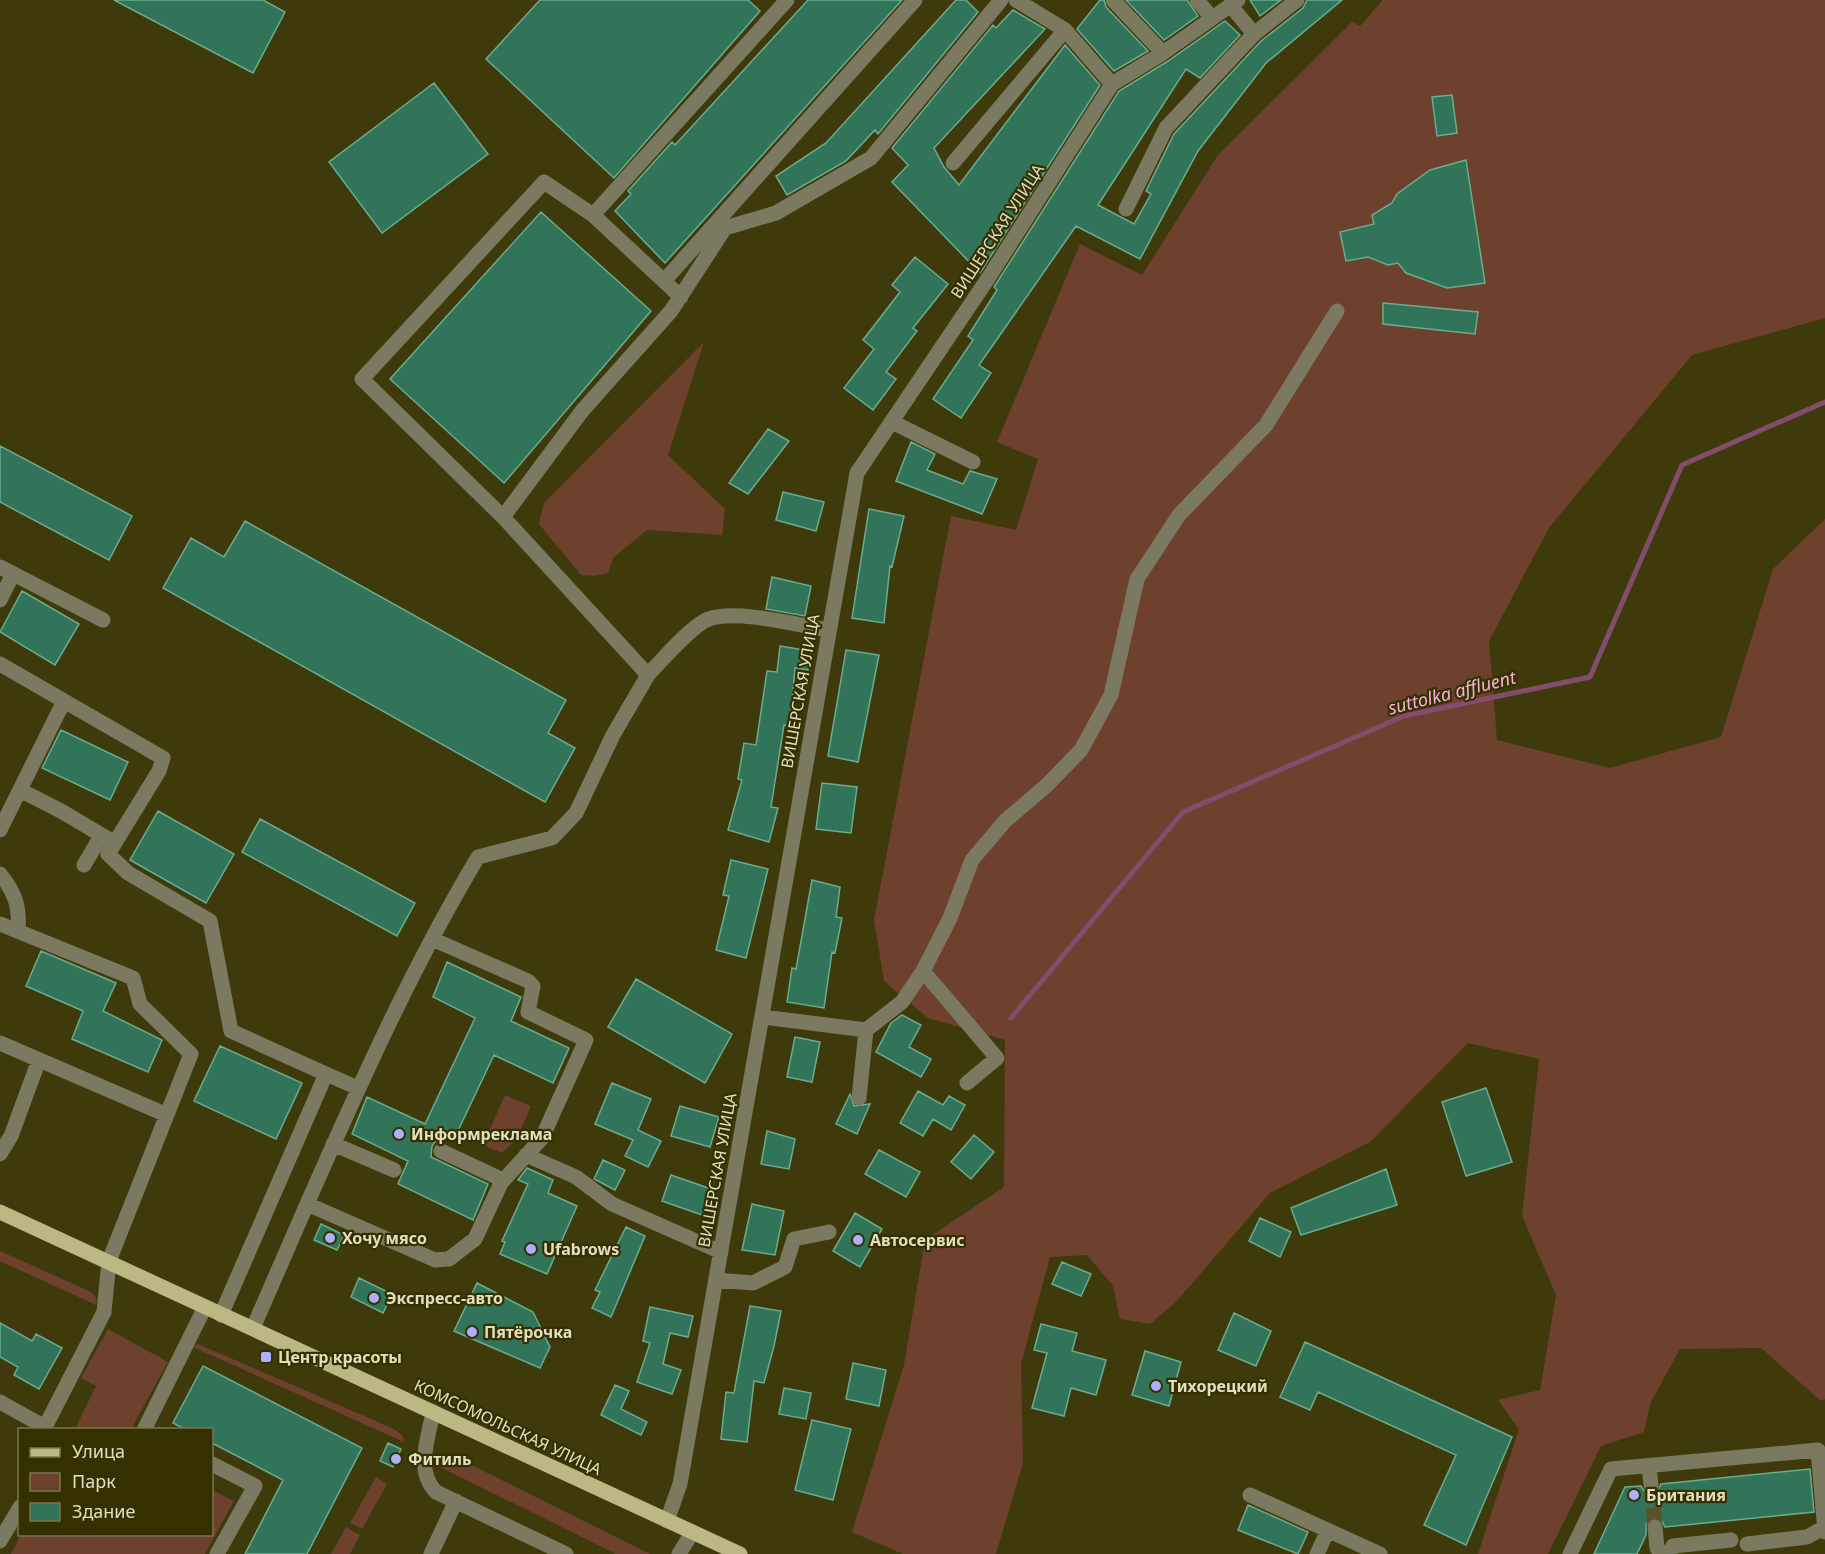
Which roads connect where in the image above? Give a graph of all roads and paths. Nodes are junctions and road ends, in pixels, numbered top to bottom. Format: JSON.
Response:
{"nodes":[{"id":1,"x":787,"y":0,"type":"edge"},
{"id":2,"x":915,"y":0,"type":"edge"},
{"id":3,"x":1001,"y":0,"type":"edge"},
{"id":4,"x":1016,"y":0,"type":"edge"},
{"id":5,"x":1113,"y":0,"type":"edge"},
{"id":6,"x":1197,"y":0,"type":"edge"},
{"id":7,"x":1297,"y":0,"type":"edge"},
{"id":8,"x":1234,"y":3,"type":"edge"},
{"id":9,"x":1212,"y":18,"type":"junction"},
{"id":10,"x":1065,"y":30,"type":"junction"},
{"id":11,"x":1254,"y":34,"type":"junction"},
{"id":12,"x":1162,"y":53,"type":"junction"},
{"id":13,"x":1112,"y":84,"type":"junction"},
{"id":14,"x":953,"y":163,"type":"dead end"},
{"id":15,"x":1126,"y":209,"type":"dead end"},
{"id":16,"x":593,"y":215,"type":"junction"},
{"id":17,"x":664,"y":281,"type":"junction"},
{"id":18,"x":681,"y":297,"type":"junction"},
{"id":19,"x":1336,"y":311,"type":"dead end"},
{"id":20,"x":892,"y":422,"type":"junction"},
{"id":21,"x":973,"y":462,"type":"dead end"},
{"id":22,"x":503,"y":517,"type":"junction"},
{"id":23,"x":7,"y":570,"type":"edge"},
{"id":24,"x":0,"y":600,"type":"edge"},
{"id":25,"x":103,"y":620,"type":"dead end"},
{"id":26,"x":828,"y":630,"type":"junction"},
{"id":27,"x":0,"y":664,"type":"edge"},
{"id":28,"x":648,"y":675,"type":"junction"},
{"id":29,"x":64,"y":701,"type":"junction"},
{"id":30,"x":20,"y":790,"type":"junction"},
{"id":31,"x":0,"y":830,"type":"edge"},
{"id":32,"x":101,"y":836,"type":"junction"},
{"id":33,"x":115,"y":843,"type":"junction"},
{"id":34,"x":84,"y":865,"type":"dead end"},
{"id":35,"x":0,"y":874,"type":"edge"},
{"id":36,"x":0,"y":924,"type":"edge"},
{"id":37,"x":18,"y":931,"type":"junction"},
{"id":38,"x":432,"y":939,"type":"junction"},
{"id":39,"x":923,"y":971,"type":"junction"},
{"id":40,"x":762,"y":1017,"type":"junction"},
{"id":41,"x":866,"y":1030,"type":"junction"},
{"id":42,"x":0,"y":1043,"type":"edge"},
{"id":43,"x":39,"y":1060,"type":"junction"},
{"id":44,"x":326,"y":1074,"type":"junction"},
{"id":45,"x":967,"y":1083,"type":"dead end"},
{"id":46,"x":358,"y":1088,"type":"junction"},
{"id":47,"x":859,"y":1098,"type":"dead end"},
{"id":48,"x":167,"y":1115,"type":"junction"},
{"id":49,"x":333,"y":1144,"type":"junction"},
{"id":50,"x":441,"y":1151,"type":"dead end"},
{"id":51,"x":0,"y":1154,"type":"edge"},
{"id":52,"x":526,"y":1155,"type":"junction"},
{"id":53,"x":394,"y":1170,"type":"dead end"},
{"id":54,"x":503,"y":1180,"type":"junction"},
{"id":55,"x":308,"y":1204,"type":"junction"},
{"id":56,"x":0,"y":1212,"type":"edge"},
{"id":57,"x":829,"y":1232,"type":"dead end"},
{"id":58,"x":721,"y":1252,"type":"junction"},
{"id":59,"x":109,"y":1261,"type":"junction"},
{"id":60,"x":716,"y":1280,"type":"junction"},
{"id":61,"x":205,"y":1307,"type":"junction"},
{"id":62,"x":221,"y":1314,"type":"junction"},
{"id":63,"x":253,"y":1328,"type":"junction"},
{"id":64,"x":0,"y":1401,"type":"edge"},
{"id":65,"x":433,"y":1412,"type":"junction"},
{"id":66,"x":47,"y":1428,"type":"edge"},
{"id":67,"x":145,"y":1428,"type":"edge"},
{"id":68,"x":213,"y":1465,"type":"edge"},
{"id":69,"x":1649,"y":1466,"type":"junction"},
{"id":70,"x":1651,"y":1485,"type":"tunnel mouth"},
{"id":71,"x":1250,"y":1496,"type":"dead end"},
{"id":72,"x":456,"y":1501,"type":"junction"},
{"id":73,"x":18,"y":1510,"type":"edge"},
{"id":74,"x":667,"y":1521,"type":"junction"},
{"id":75,"x":1655,"y":1527,"type":"tunnel mouth"},
{"id":76,"x":1825,"y":1527,"type":"edge"},
{"id":77,"x":1328,"y":1530,"type":"junction"},
{"id":78,"x":1825,"y":1532,"type":"edge"},
{"id":79,"x":692,"y":1533,"type":"junction"},
{"id":80,"x":1731,"y":1540,"type":"dead end"},
{"id":81,"x":0,"y":1542,"type":"edge"},
{"id":82,"x":1747,"y":1544,"type":"dead end"},
{"id":83,"x":217,"y":1554,"type":"edge"},
{"id":84,"x":431,"y":1554,"type":"edge"},
{"id":85,"x":566,"y":1554,"type":"edge"},
{"id":86,"x":680,"y":1554,"type":"edge"},
{"id":87,"x":740,"y":1554,"type":"edge"},
{"id":88,"x":1317,"y":1554,"type":"edge"},
{"id":89,"x":1380,"y":1554,"type":"edge"},
{"id":90,"x":1569,"y":1554,"type":"edge"},
{"id":91,"x":1664,"y":1554,"type":"edge"},
{"id":92,"x":1670,"y":1554,"type":"edge"}],
"edges":[{"from":1,"to":16,"type":"street"},
{"from":2,"to":17,"type":"street"},
{"from":3,"to":18,"type":"street"},
{"from":4,"to":10,"type":"street"},
{"from":5,"to":12,"type":"street"},
{"from":6,"to":9,"type":"street"},
{"from":7,"to":11,"type":"street"},
{"from":8,"to":9,"type":"street","name":"ВИШЕРСКАЯ УЛИЦА"},
{"from":8,"to":11,"type":"street"},
{"from":9,"to":12,"type":"street","name":"ВИШЕРСКАЯ УЛИЦА"},
{"from":10,"to":13,"type":"street"},
{"from":10,"to":14,"type":"street"},
{"from":11,"to":15,"type":"street"},
{"from":12,"to":13,"type":"street","name":"ВИШЕРСКАЯ УЛИЦА"},
{"from":13,"to":20,"type":"street","name":"ВИШЕРСКАЯ УЛИЦА"},
{"from":16,"to":17,"type":"street"},
{"from":16,"to":22,"type":"street"},
{"from":17,"to":18,"type":"street"},
{"from":18,"to":22,"type":"street"},
{"from":19,"to":39,"type":"street"},
{"from":20,"to":21,"type":"street"},
{"from":20,"to":26,"type":"street","name":"ВИШЕРСКАЯ УЛИЦА"},
{"from":22,"to":28,"type":"street"},
{"from":23,"to":24,"type":"street"},
{"from":23,"to":25,"type":"street"},
{"from":26,"to":28,"type":"street"},
{"from":26,"to":40,"type":"street","name":"ВИШЕРСКАЯ УЛИЦА"},
{"from":27,"to":29,"type":"street"},
{"from":28,"to":38,"type":"street"},
{"from":29,"to":30,"type":"street"},
{"from":29,"to":33,"type":"street"},
{"from":30,"to":31,"type":"street"},
{"from":30,"to":32,"type":"street"},
{"from":32,"to":33,"type":"street"},
{"from":32,"to":34,"type":"street"},
{"from":33,"to":44,"type":"street"},
{"from":35,"to":37,"type":"street"},
{"from":36,"to":37,"type":"street"},
{"from":37,"to":48,"type":"street"},
{"from":38,"to":46,"type":"street"},
{"from":38,"to":52,"type":"street"},
{"from":39,"to":41,"type":"street"},
{"from":39,"to":45,"type":"street"},
{"from":40,"to":41,"type":"street"},
{"from":40,"to":58,"type":"street","name":"ВИШЕРСКАЯ УЛИЦА"},
{"from":41,"to":47,"type":"street"},
{"from":42,"to":43,"type":"street"},
{"from":43,"to":48,"type":"street"},
{"from":43,"to":51,"type":"street"},
{"from":44,"to":46,"type":"street"},
{"from":44,"to":62,"type":"street"},
{"from":46,"to":49,"type":"street"},
{"from":48,"to":59,"type":"street"},
{"from":49,"to":53,"type":"street"},
{"from":49,"to":55,"type":"street"},
{"from":50,"to":54,"type":"street"},
{"from":52,"to":54,"type":"street"},
{"from":52,"to":58,"type":"street"},
{"from":54,"to":55,"type":"street"},
{"from":55,"to":63,"type":"street"},
{"from":56,"to":59,"type":"main road","name":"КОМСОМОЛЬСКАЯ УЛИЦА"},
{"from":57,"to":60,"type":"street"},
{"from":58,"to":60,"type":"street","name":"ВИШЕРСКАЯ УЛИЦА"},
{"from":59,"to":61,"type":"main road","name":"КОМСОМОЛЬСКАЯ УЛИЦА"},
{"from":59,"to":66,"type":"street"},
{"from":60,"to":74,"type":"street","name":"ВИШЕРСКАЯ УЛИЦА"},
{"from":61,"to":62,"type":"main road","name":"КОМСОМОЛЬСКАЯ УЛИЦА"},
{"from":61,"to":67,"type":"street"},
{"from":62,"to":63,"type":"main road","name":"КОМСОМОЛЬСКАЯ УЛИЦА"},
{"from":63,"to":65,"type":"main road","name":"КОМСОМОЛЬСКАЯ УЛИЦА"},
{"from":64,"to":66,"type":"street"},
{"from":65,"to":72,"type":"street"},
{"from":65,"to":74,"type":"main road","name":"КОМСОМОЛЬСКАЯ УЛИЦА"},
{"from":68,"to":83,"type":"street"},
{"from":69,"to":70,"type":"street"},
{"from":69,"to":76,"type":"street"},
{"from":69,"to":90,"type":"street"},
{"from":71,"to":77,"type":"street"},
{"from":72,"to":84,"type":"street"},
{"from":72,"to":85,"type":"street"},
{"from":73,"to":81,"type":"street"},
{"from":74,"to":79,"type":"main road","name":"КОМСОМОЛЬСКАЯ УЛИЦА"},
{"from":75,"to":91,"type":"street"},
{"from":76,"to":78,"type":"street"},
{"from":76,"to":82,"type":"street"},
{"from":77,"to":88,"type":"street"},
{"from":77,"to":89,"type":"street"},
{"from":79,"to":86,"type":"street"},
{"from":79,"to":87,"type":"main road","name":"КОМСОМОЛЬСКАЯ УЛИЦА"},
{"from":80,"to":92,"type":"street"}]}
